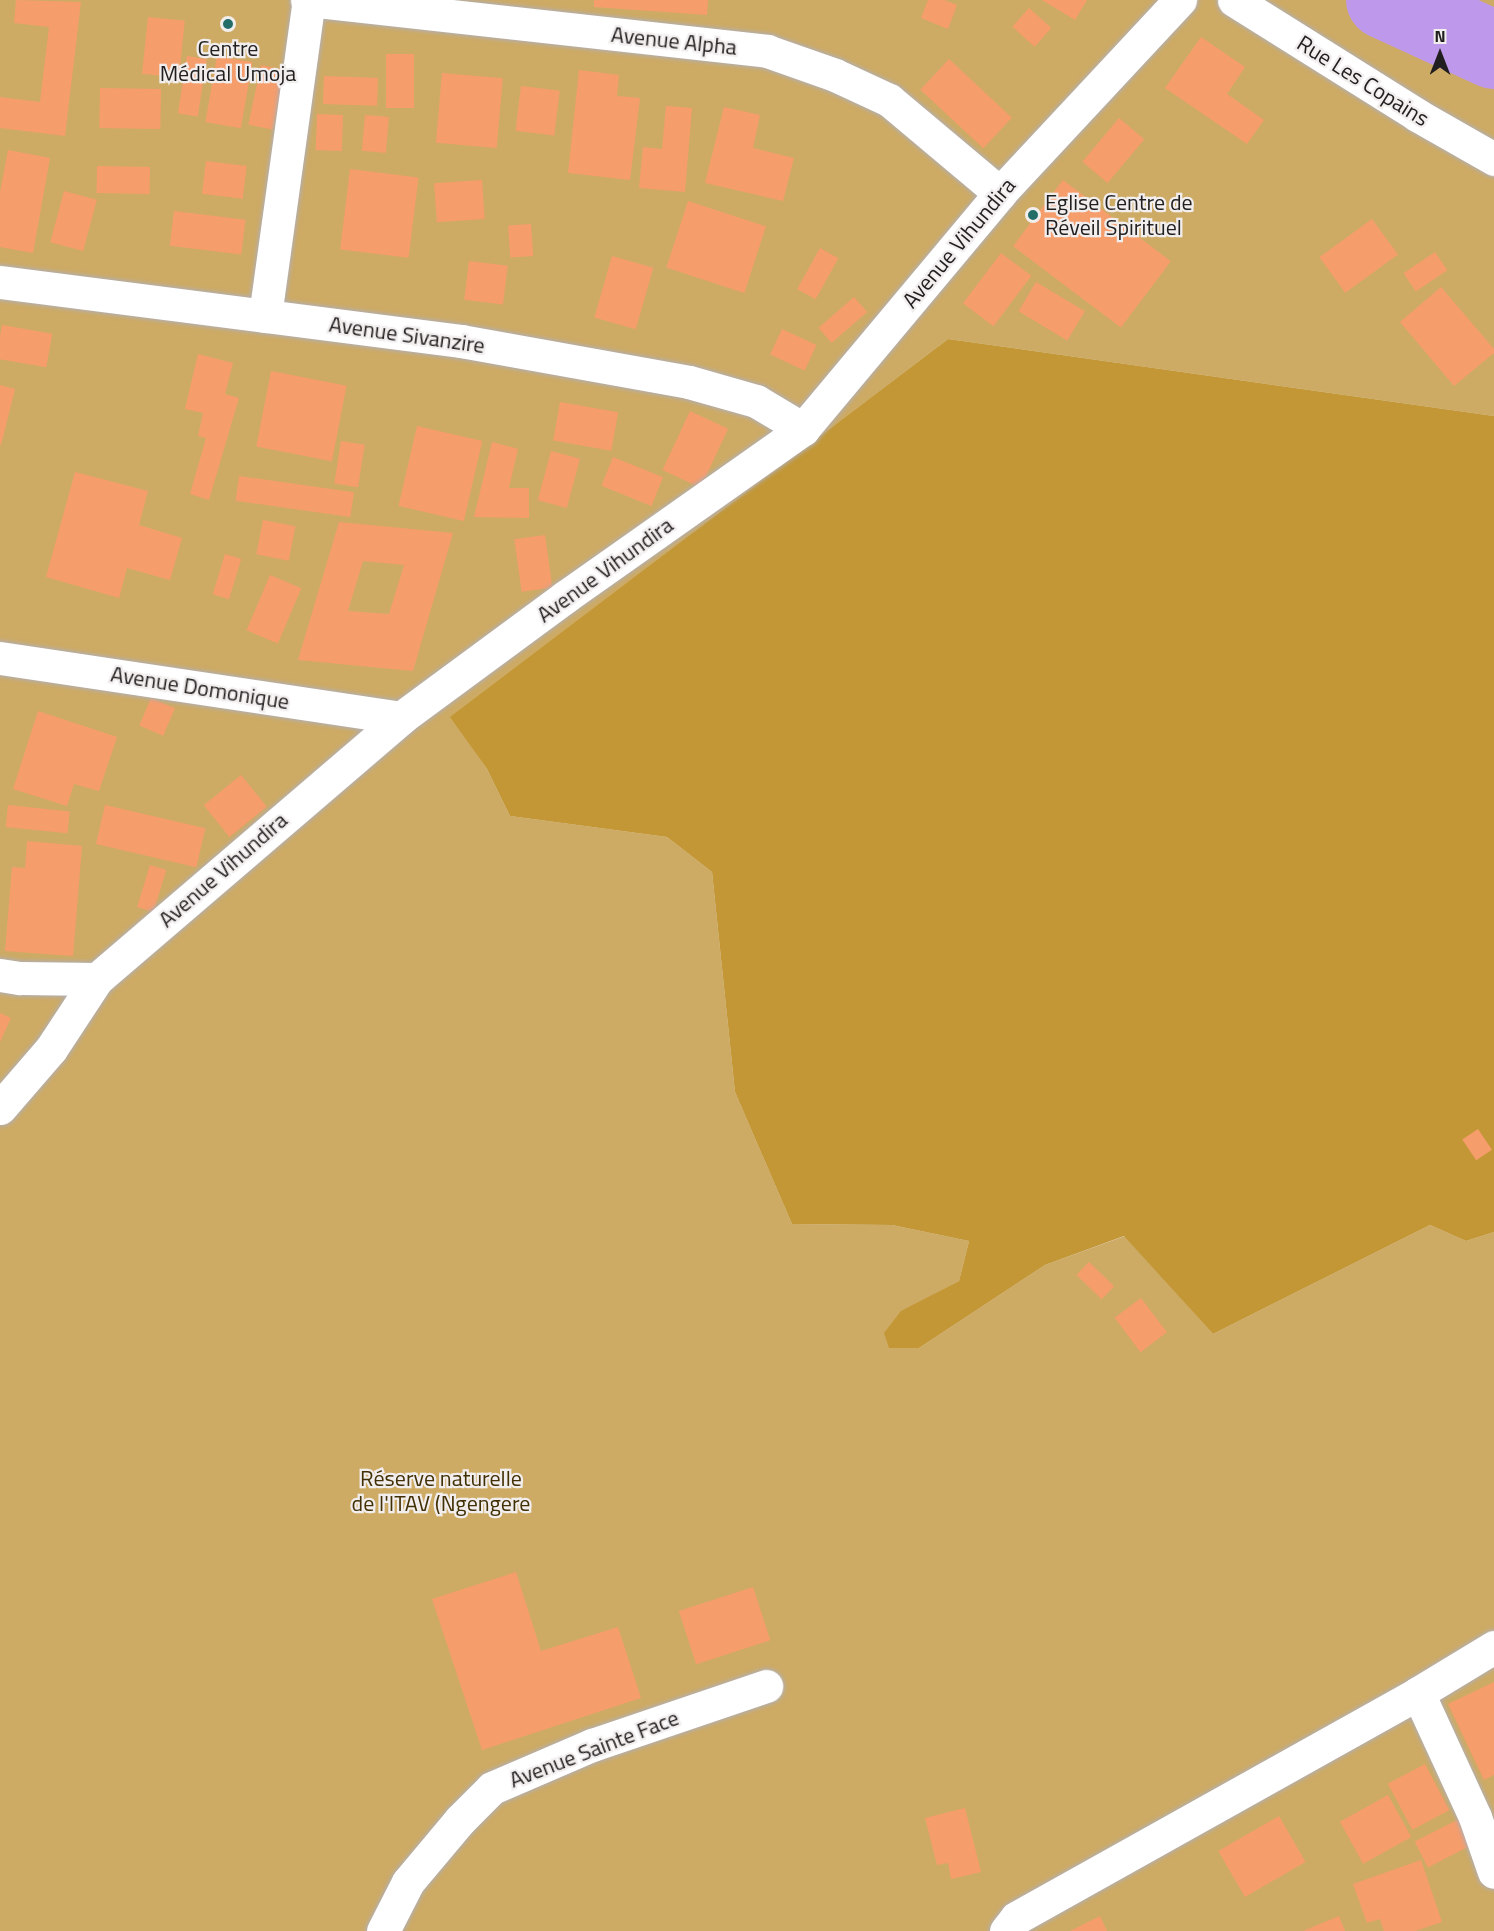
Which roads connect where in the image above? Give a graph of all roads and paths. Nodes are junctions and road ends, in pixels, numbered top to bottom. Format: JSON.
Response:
{"nodes":[{"id":1,"x":308,"y":0,"type":"edge"},
{"id":2,"x":1180,"y":0,"type":"edge"},
{"id":3,"x":1234,"y":0,"type":"edge"},
{"id":4,"x":1494,"y":159,"type":"edge"},
{"id":5,"x":1000,"y":193,"type":"junction"},
{"id":6,"x":0,"y":282,"type":"edge"},
{"id":7,"x":266,"y":316,"type":"junction"},
{"id":8,"x":803,"y":429,"type":"junction"},
{"id":9,"x":0,"y":658,"type":"edge"},
{"id":10,"x":401,"y":718,"type":"junction"},
{"id":11,"x":0,"y":975,"type":"edge"},
{"id":12,"x":96,"y":979,"type":"junction"},
{"id":13,"x":0,"y":1108,"type":"edge"},
{"id":14,"x":1494,"y":1647,"type":"edge"},
{"id":15,"x":766,"y":1686,"type":"dead end"},
{"id":16,"x":1418,"y":1693,"type":"junction"},
{"id":17,"x":1494,"y":1872,"type":"edge"},
{"id":18,"x":383,"y":1931,"type":"edge"},
{"id":19,"x":1006,"y":1931,"type":"edge"}],
"edges":[{"from":1,"to":5,"type":"street","name":"Avenue Alpha"},
{"from":1,"to":7,"type":"street"},
{"from":2,"to":5,"type":"street","name":"Avenue Vihundira"},
{"from":3,"to":4,"type":"street","name":"Rue Les Copains"},
{"from":5,"to":8,"type":"street","name":"Avenue Vihundira"},
{"from":6,"to":7,"type":"street","name":"Avenue Sivanzire"},
{"from":7,"to":8,"type":"street","name":"Avenue Sivanzire"},
{"from":8,"to":10,"type":"street","name":"Avenue Vihundira"},
{"from":9,"to":10,"type":"street","name":"Avenue Domonique"},
{"from":10,"to":12,"type":"street","name":"Avenue Vihundira"},
{"from":11,"to":12,"type":"street"},
{"from":12,"to":13,"type":"street","name":"Avenue Vihundira"},
{"from":14,"to":16,"type":"street"},
{"from":15,"to":18,"type":"street","name":"Avenue Sainte Face"},
{"from":16,"to":17,"type":"street"},
{"from":16,"to":19,"type":"street"}]}
